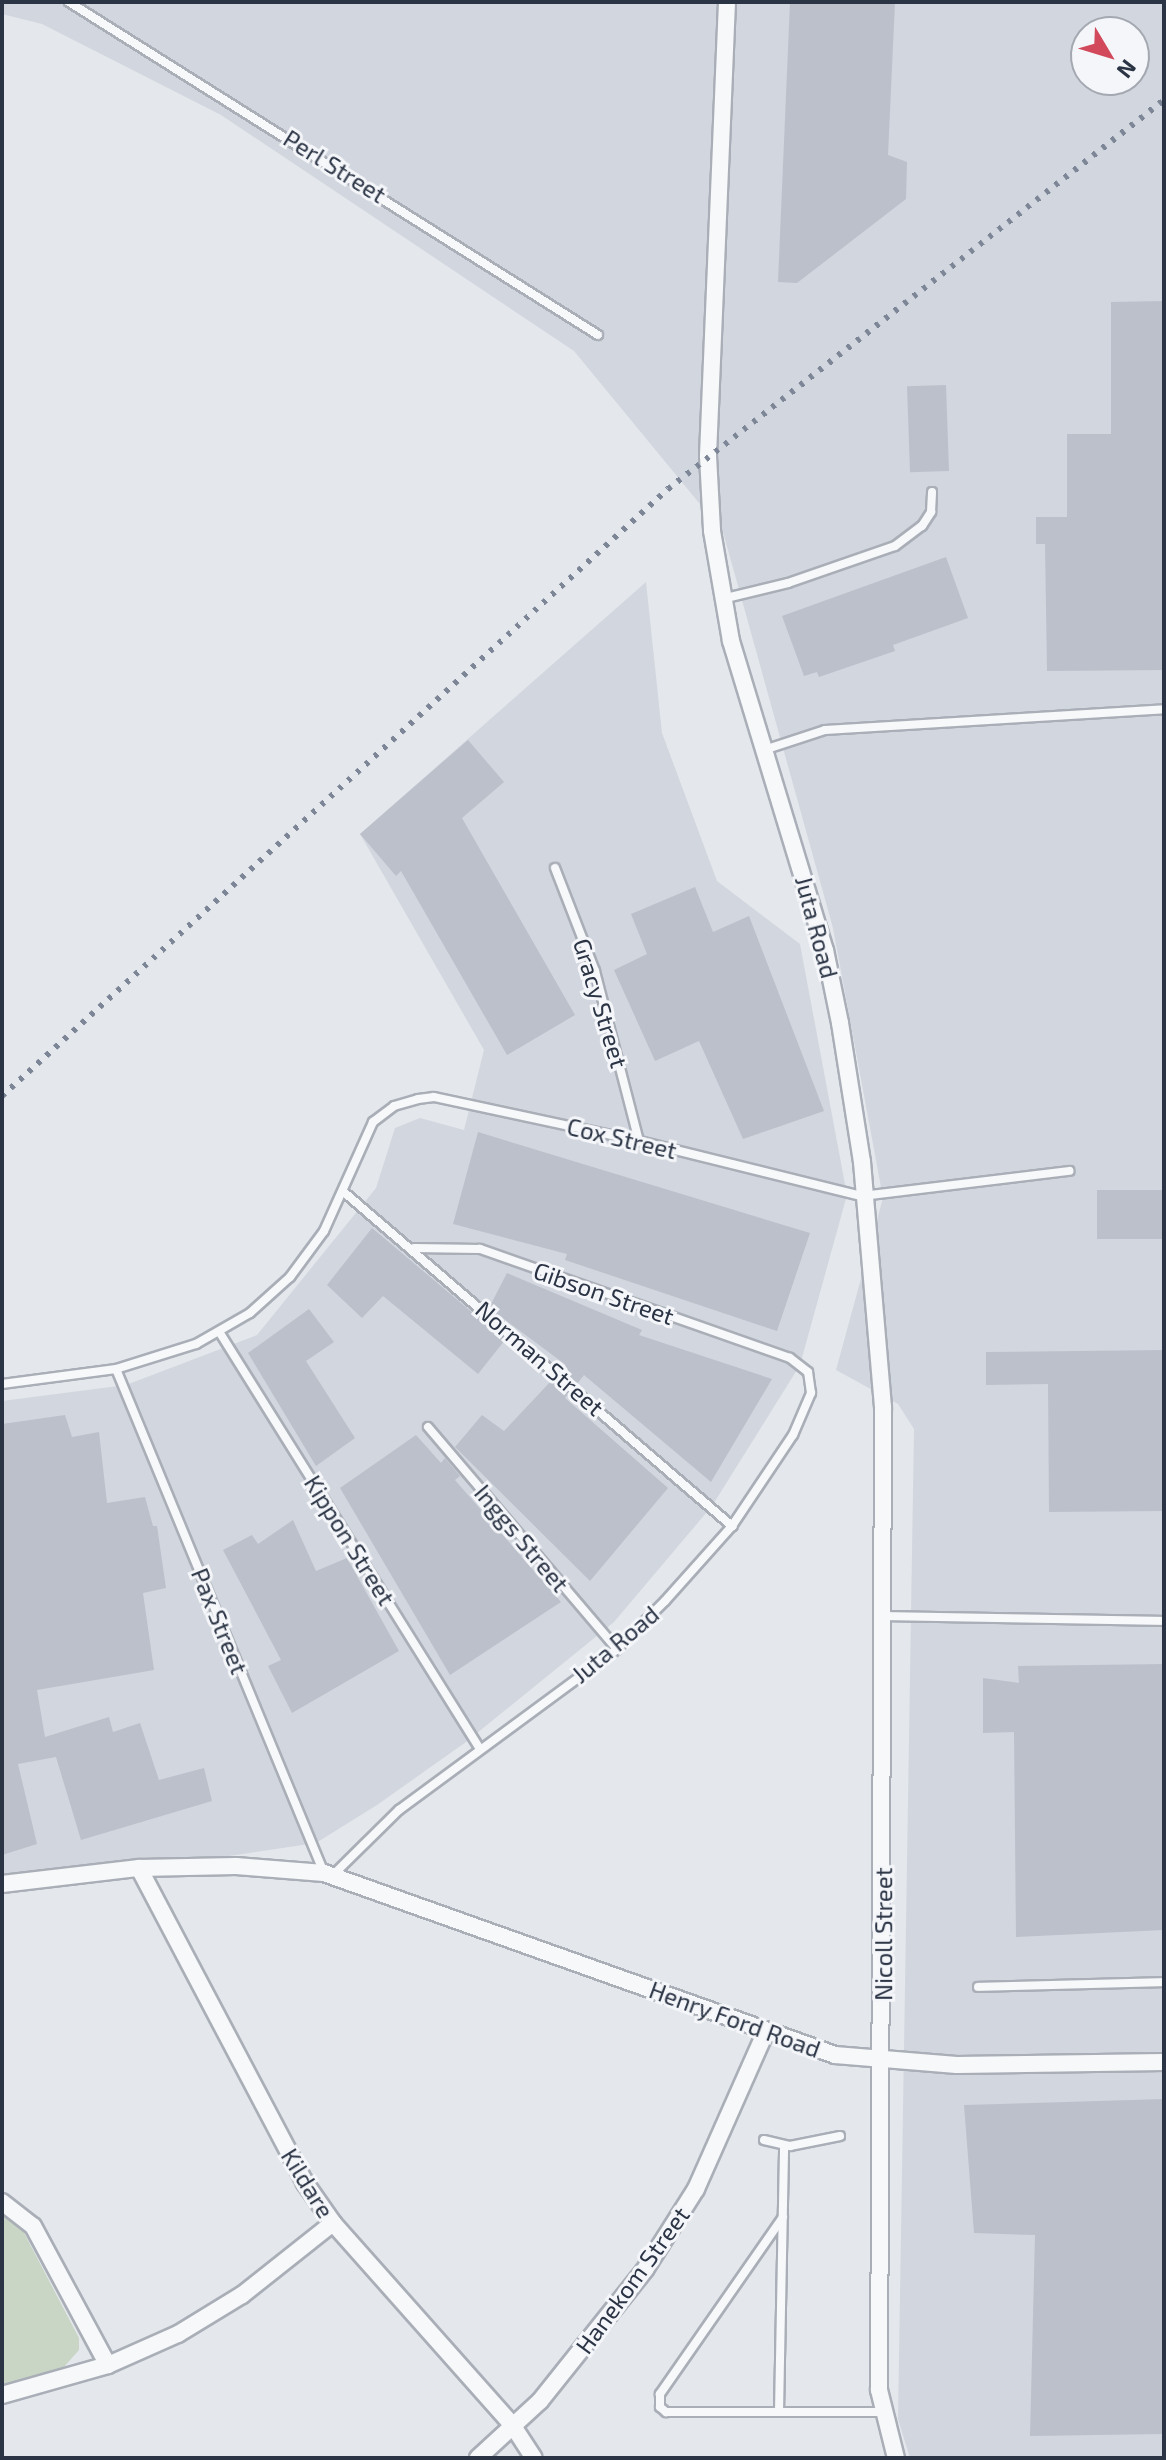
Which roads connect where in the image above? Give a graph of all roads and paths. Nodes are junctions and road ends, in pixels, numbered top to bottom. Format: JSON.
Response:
{"nodes":[{"id":1,"x":69,"y":2,"type":"edge"},
{"id":2,"x":727,"y":2,"type":"edge"},
{"id":3,"x":598,"y":335,"type":"dead end"},
{"id":4,"x":932,"y":492,"type":"dead end"},
{"id":5,"x":721,"y":599,"type":"junction"},
{"id":6,"x":1164,"y":709,"type":"edge"},
{"id":7,"x":767,"y":749,"type":"junction"},
{"id":8,"x":555,"y":868,"type":"dead end"},
{"id":9,"x":639,"y":1141,"type":"junction"},
{"id":10,"x":1070,"y":1171,"type":"dead end"},
{"id":11,"x":345,"y":1193,"type":"junction"},
{"id":12,"x":862,"y":1196,"type":"junction"},
{"id":13,"x":414,"y":1248,"type":"junction"},
{"id":14,"x":220,"y":1333,"type":"junction"},
{"id":15,"x":790,"y":1358,"type":"joint"},
{"id":16,"x":116,"y":1369,"type":"junction"},
{"id":17,"x":2,"y":1384,"type":"edge"},
{"id":18,"x":883,"y":1407,"type":"joint"},
{"id":19,"x":428,"y":1427,"type":"dead end"},
{"id":20,"x":732,"y":1526,"type":"junction"},
{"id":21,"x":885,"y":1616,"type":"junction"},
{"id":22,"x":1164,"y":1621,"type":"edge"},
{"id":23,"x":617,"y":1649,"type":"junction"},
{"id":24,"x":479,"y":1748,"type":"junction"},
{"id":25,"x":139,"y":1868,"type":"junction"},
{"id":26,"x":328,"y":1874,"type":"junction"},
{"id":27,"x":2,"y":1884,"type":"edge"},
{"id":28,"x":1164,"y":1982,"type":"edge"},
{"id":29,"x":978,"y":1987,"type":"dead end"},
{"id":30,"x":766,"y":2031,"type":"junction"},
{"id":31,"x":882,"y":2062,"type":"junction"},
{"id":32,"x":1164,"y":2062,"type":"edge"},
{"id":33,"x":840,"y":2136,"type":"dead end"},
{"id":34,"x":764,"y":2140,"type":"dead end"},
{"id":35,"x":784,"y":2147,"type":"junction"},
{"id":36,"x":2,"y":2202,"type":"edge"},
{"id":37,"x":783,"y":2217,"type":"junction"},
{"id":38,"x":333,"y":2223,"type":"junction"},
{"id":39,"x":108,"y":2365,"type":"junction"},
{"id":40,"x":2,"y":2395,"type":"edge"},
{"id":41,"x":779,"y":2412,"type":"junction"},
{"id":42,"x":881,"y":2412,"type":"junction"},
{"id":43,"x":513,"y":2426,"type":"junction"},
{"id":44,"x":478,"y":2458,"type":"edge"},
{"id":45,"x":534,"y":2458,"type":"edge"},
{"id":46,"x":896,"y":2458,"type":"edge"}],
"edges":[{"from":1,"to":3,"type":"lane","name":"Perl Street"},
{"from":2,"to":5,"type":"street","name":"Juta Road"},
{"from":4,"to":5,"type":"lane"},
{"from":5,"to":7,"type":"street","name":"Juta Road"},
{"from":6,"to":7,"type":"lane"},
{"from":7,"to":12,"type":"street","name":"Juta Road"},
{"from":8,"to":9,"type":"lane","name":"Gracy Street"},
{"from":9,"to":11,"type":"lane","name":"Cox Street"},
{"from":9,"to":12,"type":"lane","name":"Cox Street"},
{"from":10,"to":12,"type":"lane"},
{"from":11,"to":13,"type":"lane","name":"Norman Street"},
{"from":11,"to":14,"type":"lane"},
{"from":12,"to":18,"type":"street","name":"Juta Road"},
{"from":13,"to":15,"type":"lane","name":"Gibson Street"},
{"from":13,"to":20,"type":"lane","name":"Norman Street"},
{"from":14,"to":16,"type":"lane"},
{"from":14,"to":24,"type":"lane","name":"Kippon Street"},
{"from":15,"to":20,"type":"lane","name":"Juta Road"},
{"from":16,"to":17,"type":"lane"},
{"from":16,"to":26,"type":"lane","name":"Pax Street"},
{"from":18,"to":21,"type":"street","name":"Nicoll Street"},
{"from":19,"to":23,"type":"lane","name":"Inggs Street"},
{"from":20,"to":23,"type":"lane","name":"Juta Road"},
{"from":21,"to":22,"type":"lane"},
{"from":21,"to":31,"type":"street","name":"Nicoll Street"},
{"from":23,"to":24,"type":"lane","name":"Juta Road"},
{"from":24,"to":26,"type":"lane","name":"Juta Road"},
{"from":25,"to":26,"type":"street"},
{"from":25,"to":27,"type":"street"},
{"from":25,"to":38,"type":"street","name":"Kildare"},
{"from":26,"to":30,"type":"street","name":"Henry Ford Road"},
{"from":28,"to":29,"type":"lane"},
{"from":30,"to":31,"type":"street","name":"Henry Ford Road"},
{"from":30,"to":43,"type":"street","name":"Hanekom Street"},
{"from":31,"to":32,"type":"street","name":"Henry Ford Road"},
{"from":31,"to":42,"type":"street","name":"Nicoll Street"},
{"from":33,"to":35,"type":"lane"},
{"from":34,"to":35,"type":"lane"},
{"from":35,"to":37,"type":"lane"},
{"from":36,"to":39,"type":"street"},
{"from":37,"to":41,"type":"lane"},
{"from":37,"to":41,"type":"lane"},
{"from":38,"to":39,"type":"street"},
{"from":38,"to":43,"type":"street","name":"Kildare"},
{"from":39,"to":40,"type":"street"},
{"from":41,"to":42,"type":"lane"},
{"from":42,"to":46,"type":"street","name":"Nicoll Street"},
{"from":43,"to":44,"type":"street","name":"Hanekom Street"},
{"from":43,"to":45,"type":"street","name":"Kildare"}]}
